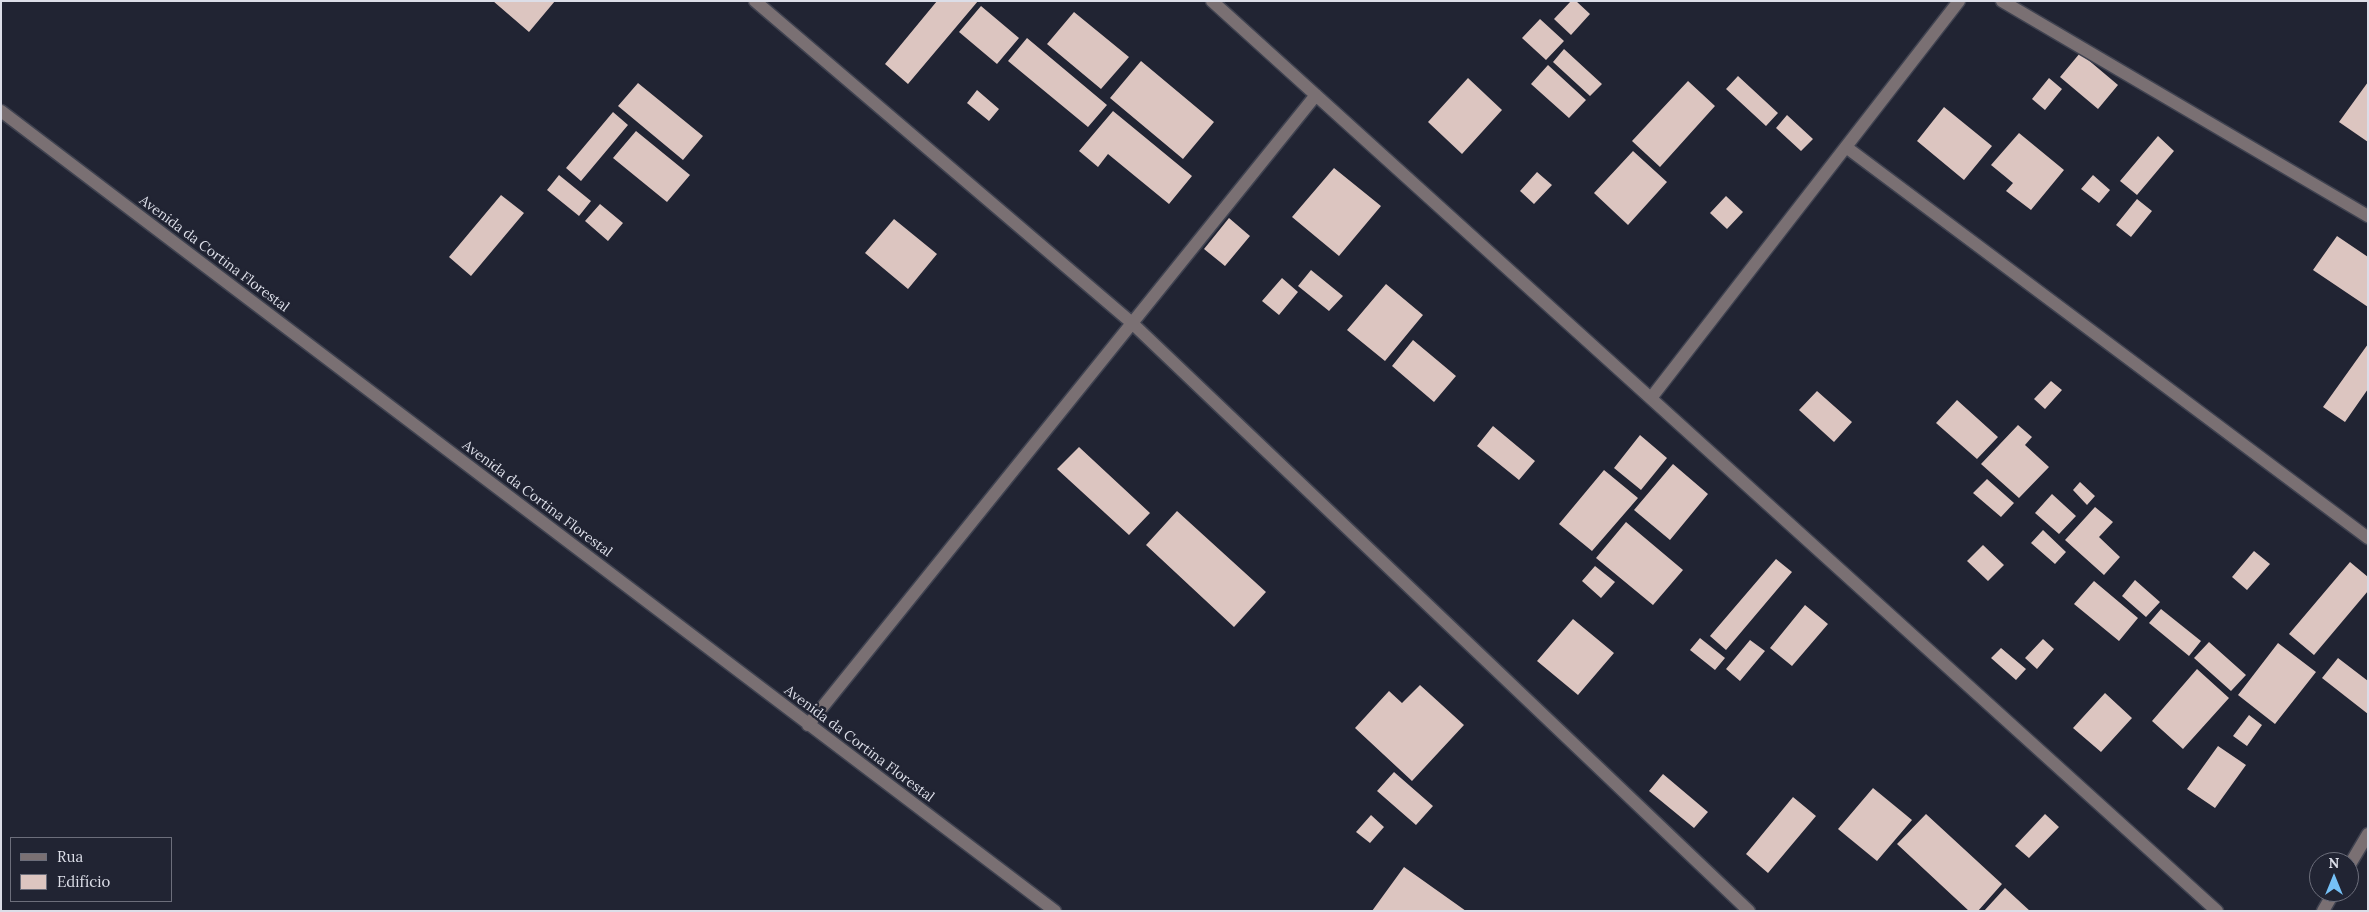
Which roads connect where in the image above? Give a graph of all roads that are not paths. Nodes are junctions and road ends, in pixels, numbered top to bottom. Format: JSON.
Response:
{"nodes":[{"id":1,"x":755,"y":1,"type":"edge"},
{"id":2,"x":1212,"y":1,"type":"edge"},
{"id":3,"x":1959,"y":1,"type":"edge"},
{"id":4,"x":2002,"y":1,"type":"edge"},
{"id":5,"x":1316,"y":95,"type":"junction"},
{"id":6,"x":1,"y":111,"type":"edge"},
{"id":7,"x":1846,"y":147,"type":"junction"},
{"id":8,"x":2368,"y":216,"type":"edge"},
{"id":9,"x":1132,"y":323,"type":"junction"},
{"id":10,"x":1651,"y":398,"type":"junction"},
{"id":11,"x":2368,"y":538,"type":"edge"},
{"id":12,"x":808,"y":725,"type":"junction"},
{"id":13,"x":2368,"y":834,"type":"edge"},
{"id":14,"x":2357,"y":852,"type":"edge"},
{"id":15,"x":1055,"y":911,"type":"edge"},
{"id":16,"x":1749,"y":911,"type":"edge"},
{"id":17,"x":2217,"y":911,"type":"edge"}],
"edges":[{"from":1,"to":9,"type":"street"},
{"from":2,"to":5,"type":"street"},
{"from":3,"to":7,"type":"street"},
{"from":4,"to":8,"type":"street"},
{"from":5,"to":9,"type":"street"},
{"from":5,"to":10,"type":"street"},
{"from":6,"to":12,"type":"street","name":"Avenida da Cortina Florestal"},
{"from":7,"to":10,"type":"street"},
{"from":7,"to":11,"type":"street"},
{"from":9,"to":12,"type":"street"},
{"from":9,"to":16,"type":"street"},
{"from":10,"to":17,"type":"street"},
{"from":12,"to":15,"type":"street","name":"Avenida da Cortina Florestal"},
{"from":13,"to":14,"type":"street"}]}
